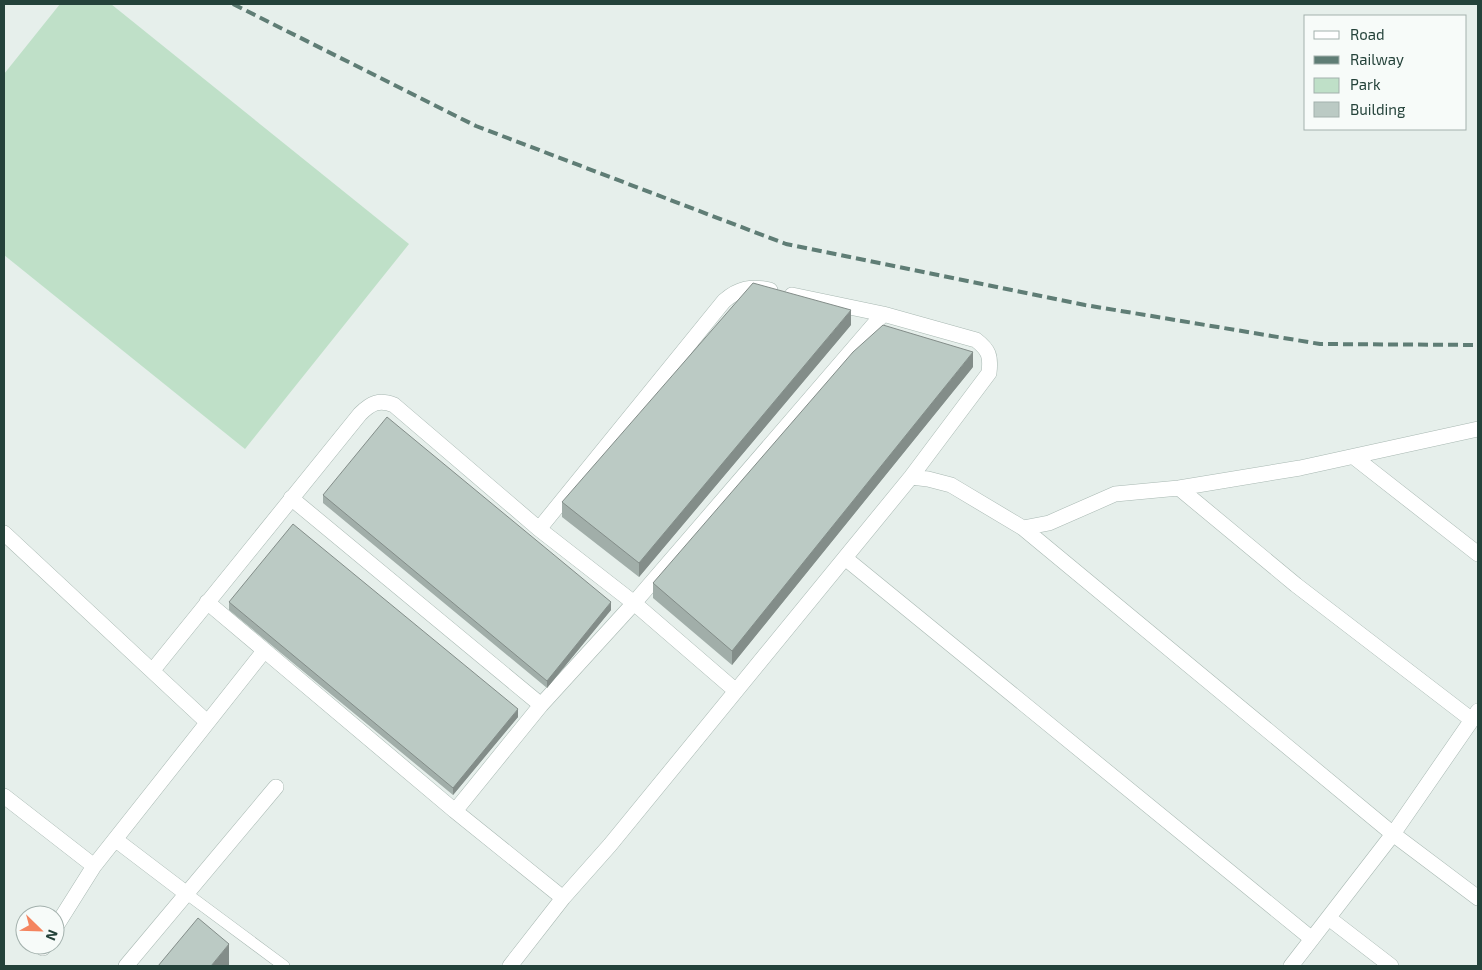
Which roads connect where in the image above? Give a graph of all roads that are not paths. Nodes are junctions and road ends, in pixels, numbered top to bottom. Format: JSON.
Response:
{"nodes":[{"id":1,"x":883,"y":314,"type":"junction"},
{"id":2,"x":1478,"y":429,"type":"edge"},
{"id":3,"x":1354,"y":457,"type":"junction"},
{"id":4,"x":911,"y":477,"type":"junction"},
{"id":5,"x":1179,"y":488,"type":"junction"},
{"id":6,"x":291,"y":498,"type":"junction"},
{"id":7,"x":1023,"y":528,"type":"junction"},
{"id":8,"x":539,"y":529,"type":"junction"},
{"id":9,"x":4,"y":533,"type":"edge"},
{"id":10,"x":1478,"y":554,"type":"edge"},
{"id":11,"x":845,"y":558,"type":"junction"},
{"id":12,"x":207,"y":602,"type":"junction"},
{"id":13,"x":634,"y":604,"type":"junction"},
{"id":14,"x":264,"y":651,"type":"junction"},
{"id":15,"x":153,"y":670,"type":"junction"},
{"id":16,"x":736,"y":691,"type":"junction"},
{"id":17,"x":541,"y":705,"type":"junction"},
{"id":18,"x":1475,"y":716,"type":"edge"},
{"id":19,"x":207,"y":722,"type":"junction"},
{"id":20,"x":276,"y":786,"type":"dead end"},
{"id":21,"x":4,"y":796,"type":"edge"},
{"id":22,"x":455,"y":811,"type":"junction"},
{"id":23,"x":1393,"y":834,"type":"junction"},
{"id":24,"x":116,"y":840,"type":"junction"},
{"id":25,"x":94,"y":866,"type":"junction"},
{"id":26,"x":186,"y":894,"type":"junction"},
{"id":27,"x":563,"y":898,"type":"junction"},
{"id":28,"x":1478,"y":898,"type":"edge"},
{"id":29,"x":65,"y":912,"type":"edge"},
{"id":30,"x":1330,"y":919,"type":"junction"},
{"id":31,"x":1312,"y":939,"type":"junction"},
{"id":32,"x":126,"y":966,"type":"edge"},
{"id":33,"x":284,"y":966,"type":"edge"},
{"id":34,"x":510,"y":966,"type":"edge"},
{"id":35,"x":1291,"y":966,"type":"edge"},
{"id":36,"x":1391,"y":966,"type":"edge"}],
"edges":[{"from":1,"to":4,"type":"street"},
{"from":1,"to":8,"type":"street"},
{"from":1,"to":13,"type":"street"},
{"from":2,"to":3,"type":"street"},
{"from":3,"to":5,"type":"street"},
{"from":3,"to":10,"type":"street"},
{"from":4,"to":7,"type":"street"},
{"from":4,"to":11,"type":"street"},
{"from":5,"to":7,"type":"street"},
{"from":5,"to":18,"type":"street"},
{"from":6,"to":8,"type":"street"},
{"from":6,"to":12,"type":"street"},
{"from":6,"to":17,"type":"street"},
{"from":7,"to":23,"type":"street"},
{"from":8,"to":13,"type":"street"},
{"from":9,"to":15,"type":"street"},
{"from":11,"to":16,"type":"street"},
{"from":11,"to":31,"type":"street"},
{"from":12,"to":14,"type":"street"},
{"from":12,"to":15,"type":"street"},
{"from":13,"to":16,"type":"street"},
{"from":13,"to":17,"type":"street"},
{"from":14,"to":19,"type":"street"},
{"from":14,"to":22,"type":"street"},
{"from":15,"to":19,"type":"street"},
{"from":16,"to":27,"type":"street"},
{"from":17,"to":22,"type":"street"},
{"from":18,"to":23,"type":"street"},
{"from":19,"to":24,"type":"street"},
{"from":20,"to":26,"type":"street"},
{"from":21,"to":25,"type":"street"},
{"from":22,"to":27,"type":"street"},
{"from":23,"to":28,"type":"street"},
{"from":23,"to":30,"type":"street"},
{"from":24,"to":25,"type":"street"},
{"from":24,"to":26,"type":"street"},
{"from":25,"to":29,"type":"street"},
{"from":26,"to":32,"type":"street"},
{"from":26,"to":33,"type":"lane"},
{"from":27,"to":34,"type":"street"},
{"from":30,"to":31,"type":"street"},
{"from":30,"to":36,"type":"street"},
{"from":31,"to":35,"type":"street"}]}
